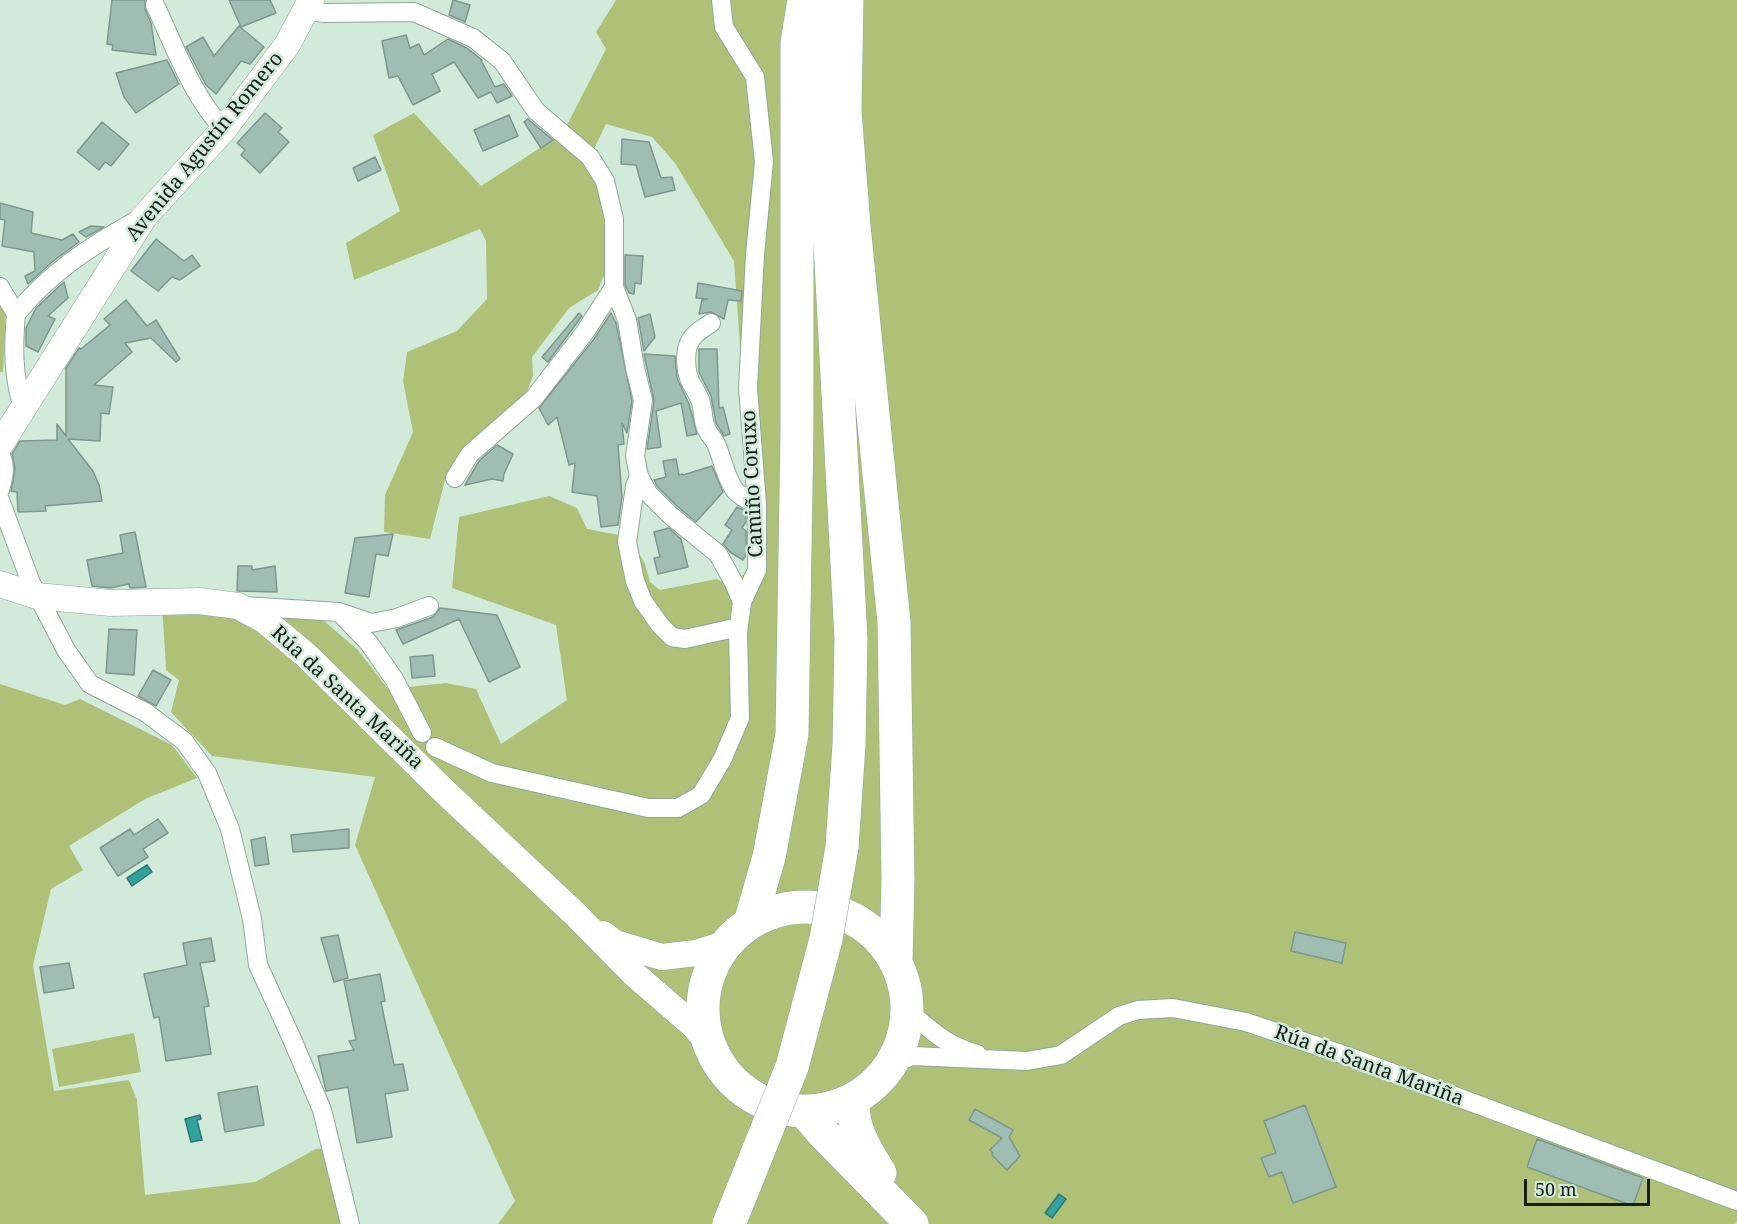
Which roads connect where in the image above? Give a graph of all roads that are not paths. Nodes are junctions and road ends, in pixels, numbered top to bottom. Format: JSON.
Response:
{"nodes":[{"id":1,"x":721,"y":0,"type":"edge"},
{"id":2,"x":804,"y":0,"type":"edge"},
{"id":3,"x":822,"y":0,"type":"edge"},
{"id":4,"x":847,"y":0,"type":"edge"},
{"id":5,"x":155,"y":5,"type":"dead end"},
{"id":6,"x":308,"y":5,"type":"edge"},
{"id":7,"x":416,"y":6,"type":"edge"},
{"id":8,"x":224,"y":129,"type":"junction"},
{"id":9,"x":144,"y":217,"type":"junction"},
{"id":10,"x":0,"y":286,"type":"edge"},
{"id":11,"x":614,"y":287,"type":"junction"},
{"id":12,"x":16,"y":314,"type":"junction"},
{"id":13,"x":711,"y":323,"type":"dead end"},
{"id":14,"x":23,"y":408,"type":"junction"},
{"id":15,"x":0,"y":445,"type":"edge"},
{"id":16,"x":0,"y":455,"type":"edge"},
{"id":17,"x":639,"y":476,"type":"junction"},
{"id":18,"x":455,"y":478,"type":"dead end"},
{"id":19,"x":0,"y":490,"type":"edge"},
{"id":20,"x":0,"y":500,"type":"edge"},
{"id":21,"x":757,"y":504,"type":"junction"},
{"id":22,"x":0,"y":585,"type":"edge"},
{"id":23,"x":37,"y":596,"type":"junction"},
{"id":24,"x":742,"y":602,"type":"junction"},
{"id":25,"x":238,"y":606,"type":"junction"},
{"id":26,"x":429,"y":606,"type":"dead end"},
{"id":27,"x":339,"y":612,"type":"junction"},
{"id":28,"x":738,"y":633,"type":"junction"},
{"id":29,"x":422,"y":733,"type":"junction"},
{"id":30,"x":394,"y":742,"type":"junction"},
{"id":31,"x":435,"y":747,"type":"junction"},
{"id":32,"x":428,"y":775,"type":"junction"},
{"id":33,"x":574,"y":913,"type":"junction"},
{"id":34,"x":750,"y":923,"type":"junction"},
{"id":35,"x":725,"y":944,"type":"junction"},
{"id":36,"x":896,"y":962,"type":"junction"},
{"id":37,"x":907,"y":1010,"type":"junction"},
{"id":38,"x":707,"y":1041,"type":"junction"},
{"id":39,"x":999,"y":1060,"type":"junction"},
{"id":40,"x":891,"y":1065,"type":"junction"},
{"id":41,"x":853,"y":1100,"type":"junction"},
{"id":42,"x":805,"y":1112,"type":"junction"},
{"id":43,"x":1737,"y":1201,"type":"edge"},
{"id":44,"x":350,"y":1224,"type":"edge"},
{"id":45,"x":729,"y":1224,"type":"edge"},
{"id":46,"x":913,"y":1224,"type":"edge"}],
"edges":[{"from":1,"to":21,"type":"street","name":"Camiño Coruxo"},
{"from":2,"to":34,"type":"highway"},
{"from":3,"to":45,"type":"highway","bridge":true},
{"from":4,"to":36,"type":"highway"},
{"from":5,"to":8,"type":"street"},
{"from":6,"to":7,"type":"street"},
{"from":6,"to":8,"type":"street","name":"Avenida Agustín Romero"},
{"from":7,"to":11,"type":"street"},
{"from":8,"to":9,"type":"street","name":"Avenida Agustín Romero"},
{"from":9,"to":12,"type":"street"},
{"from":9,"to":14,"type":"street","name":"Avenida Agustín Romero"},
{"from":10,"to":12,"type":"street"},
{"from":11,"to":17,"type":"street"},
{"from":11,"to":18,"type":"street"},
{"from":12,"to":14,"type":"street"},
{"from":13,"to":21,"type":"street"},
{"from":14,"to":15,"type":"street","name":"Avenida Agustín Romero"},
{"from":16,"to":19,"type":"street"},
{"from":17,"to":24,"type":"street"},
{"from":17,"to":28,"type":"street"},
{"from":20,"to":23,"type":"street"},
{"from":21,"to":24,"type":"street","name":"Camiño Coruxo"},
{"from":22,"to":23,"type":"street","name":"Rúa da Santa Mariña"},
{"from":23,"to":25,"type":"street","name":"Rúa da Santa Mariña"},
{"from":23,"to":44,"type":"street"},
{"from":24,"to":28,"type":"street","name":"Camiño Coruxo"},
{"from":25,"to":27,"type":"street"},
{"from":25,"to":30,"type":"street","name":"Rúa da Santa Mariña"},
{"from":26,"to":27,"type":"street"},
{"from":27,"to":29,"type":"street"},
{"from":28,"to":31,"type":"street","name":"Camiño Coruxo"},
{"from":29,"to":30,"type":"street"},
{"from":29,"to":31,"type":"street"},
{"from":30,"to":32,"type":"street","name":"Rúa da Santa Mariña"},
{"from":31,"to":32,"type":"street"},
{"from":32,"to":33,"type":"street","name":"Rúa da Santa Mariña"},
{"from":33,"to":35,"type":"street","name":"Rúa da Santa Mariña"},
{"from":33,"to":38,"type":"street","name":"Rúa da Santa Mariña"},
{"from":34,"to":35,"type":"highway"},
{"from":34,"to":36,"type":"highway"},
{"from":35,"to":38,"type":"highway"},
{"from":36,"to":37,"type":"highway"},
{"from":37,"to":39,"type":"street","name":"Rúa da Santa Mariña"},
{"from":37,"to":40,"type":"highway"},
{"from":38,"to":42,"type":"highway"},
{"from":39,"to":40,"type":"street","name":"Rúa da Santa Mariña"},
{"from":39,"to":43,"type":"street","name":"Rúa da Santa Mariña"},
{"from":40,"to":41,"type":"highway"},
{"from":41,"to":42,"type":"highway"},
{"from":41,"to":46,"type":"highway"},
{"from":42,"to":46,"type":"highway"}]}
